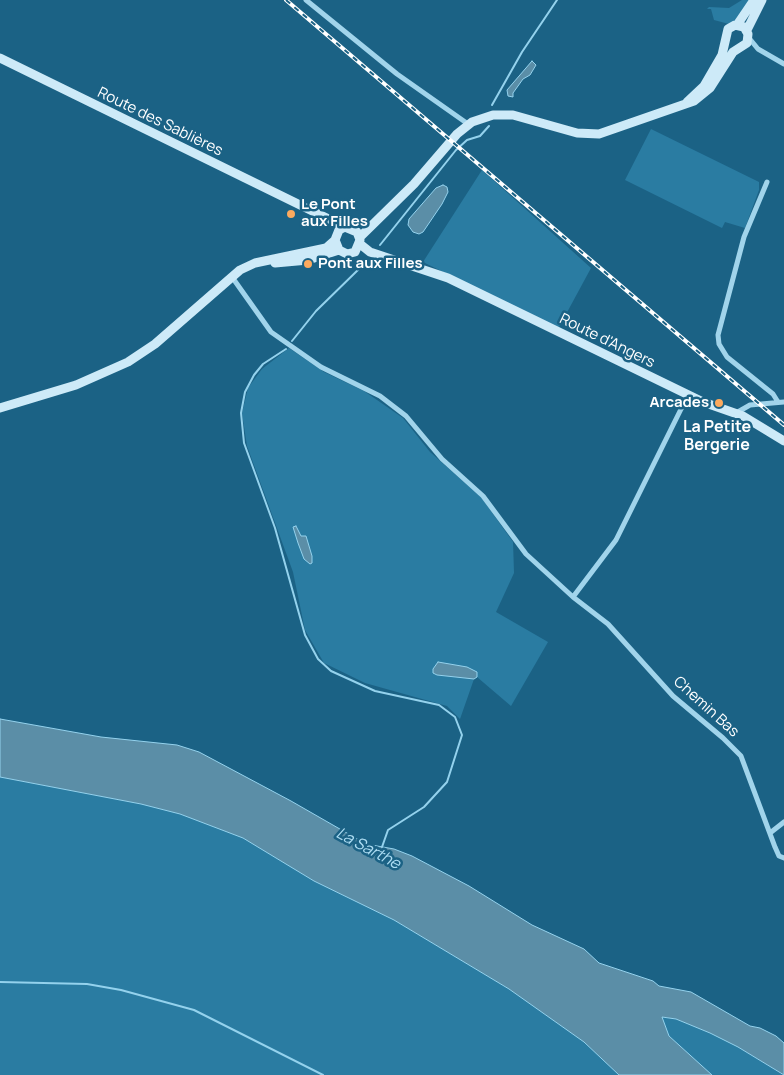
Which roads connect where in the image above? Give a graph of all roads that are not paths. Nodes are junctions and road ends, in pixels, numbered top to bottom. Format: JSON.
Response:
{"nodes":[{"id":1,"x":306,"y":0,"type":"edge"},
{"id":2,"x":754,"y":0,"type":"edge"},
{"id":3,"x":762,"y":0,"type":"edge"},
{"id":4,"x":737,"y":25,"type":"junction"},
{"id":5,"x":748,"y":34,"type":"junction"},
{"id":6,"x":726,"y":40,"type":"junction"},
{"id":7,"x":740,"y":47,"type":"junction"},
{"id":8,"x":758,"y":49,"type":"junction"},
{"id":9,"x":0,"y":58,"type":"edge"},
{"id":10,"x":784,"y":64,"type":"edge"},
{"id":11,"x":687,"y":102,"type":"junction"},
{"id":12,"x":465,"y":127,"type":"junction"},
{"id":13,"x":767,"y":182,"type":"dead end"},
{"id":14,"x":393,"y":205,"type":"junction"},
{"id":15,"x":308,"y":211,"type":"junction"},
{"id":16,"x":348,"y":228,"type":"junction"},
{"id":17,"x":336,"y":237,"type":"junction"},
{"id":18,"x":360,"y":240,"type":"junction"},
{"id":19,"x":339,"y":250,"type":"junction"},
{"id":20,"x":355,"y":252,"type":"junction"},
{"id":21,"x":417,"y":266,"type":"junction"},
{"id":22,"x":232,"y":277,"type":"junction"},
{"id":23,"x":688,"y":395,"type":"junction"},
{"id":24,"x":781,"y":402,"type":"edge"},
{"id":25,"x":0,"y":408,"type":"edge"},
{"id":26,"x":736,"y":413,"type":"junction"},
{"id":27,"x":784,"y":441,"type":"edge"},
{"id":28,"x":574,"y":598,"type":"junction"},
{"id":29,"x":784,"y":822,"type":"edge"},
{"id":30,"x":770,"y":833,"type":"junction"},
{"id":31,"x":784,"y":858,"type":"edge"}],
"edges":[{"from":1,"to":12,"type":"street"},
{"from":2,"to":4,"type":"street"},
{"from":3,"to":5,"type":"street"},
{"from":4,"to":5,"type":"street"},
{"from":4,"to":6,"type":"street"},
{"from":5,"to":7,"type":"street"},
{"from":5,"to":8,"type":"street"},
{"from":6,"to":7,"type":"street"},
{"from":6,"to":11,"type":"street"},
{"from":7,"to":8,"type":"street"},
{"from":7,"to":11,"type":"street"},
{"from":8,"to":10,"type":"street"},
{"from":9,"to":15,"type":"street","name":"Route des Sablières"},
{"from":11,"to":12,"type":"street"},
{"from":12,"to":14,"type":"street"},
{"from":13,"to":24,"type":"street"},
{"from":14,"to":16,"type":"street"},
{"from":14,"to":18,"type":"street"},
{"from":15,"to":16,"type":"street","name":"Route des Sablières"},
{"from":15,"to":17,"type":"street","name":"Route des Sablières"},
{"from":16,"to":17,"type":"street"},
{"from":16,"to":18,"type":"street"},
{"from":17,"to":19,"type":"street"},
{"from":17,"to":22,"type":"street"},
{"from":18,"to":20,"type":"street"},
{"from":18,"to":21,"type":"street","name":"Route d'Angers"},
{"from":19,"to":20,"type":"street"},
{"from":19,"to":22,"type":"street"},
{"from":20,"to":21,"type":"street","name":"Route d'Angers"},
{"from":21,"to":23,"type":"street","name":"Route d'Angers"},
{"from":22,"to":25,"type":"street"},
{"from":22,"to":28,"type":"street","name":"Chemin Bas"},
{"from":23,"to":26,"type":"street","name":"Route d'Angers"},
{"from":23,"to":28,"type":"street"},
{"from":24,"to":26,"type":"street"},
{"from":26,"to":27,"type":"street","name":"Route d'Angers"},
{"from":28,"to":30,"type":"street","name":"Chemin Bas"},
{"from":29,"to":30,"type":"street"},
{"from":30,"to":31,"type":"street","name":"Chemin Bas"}]}
